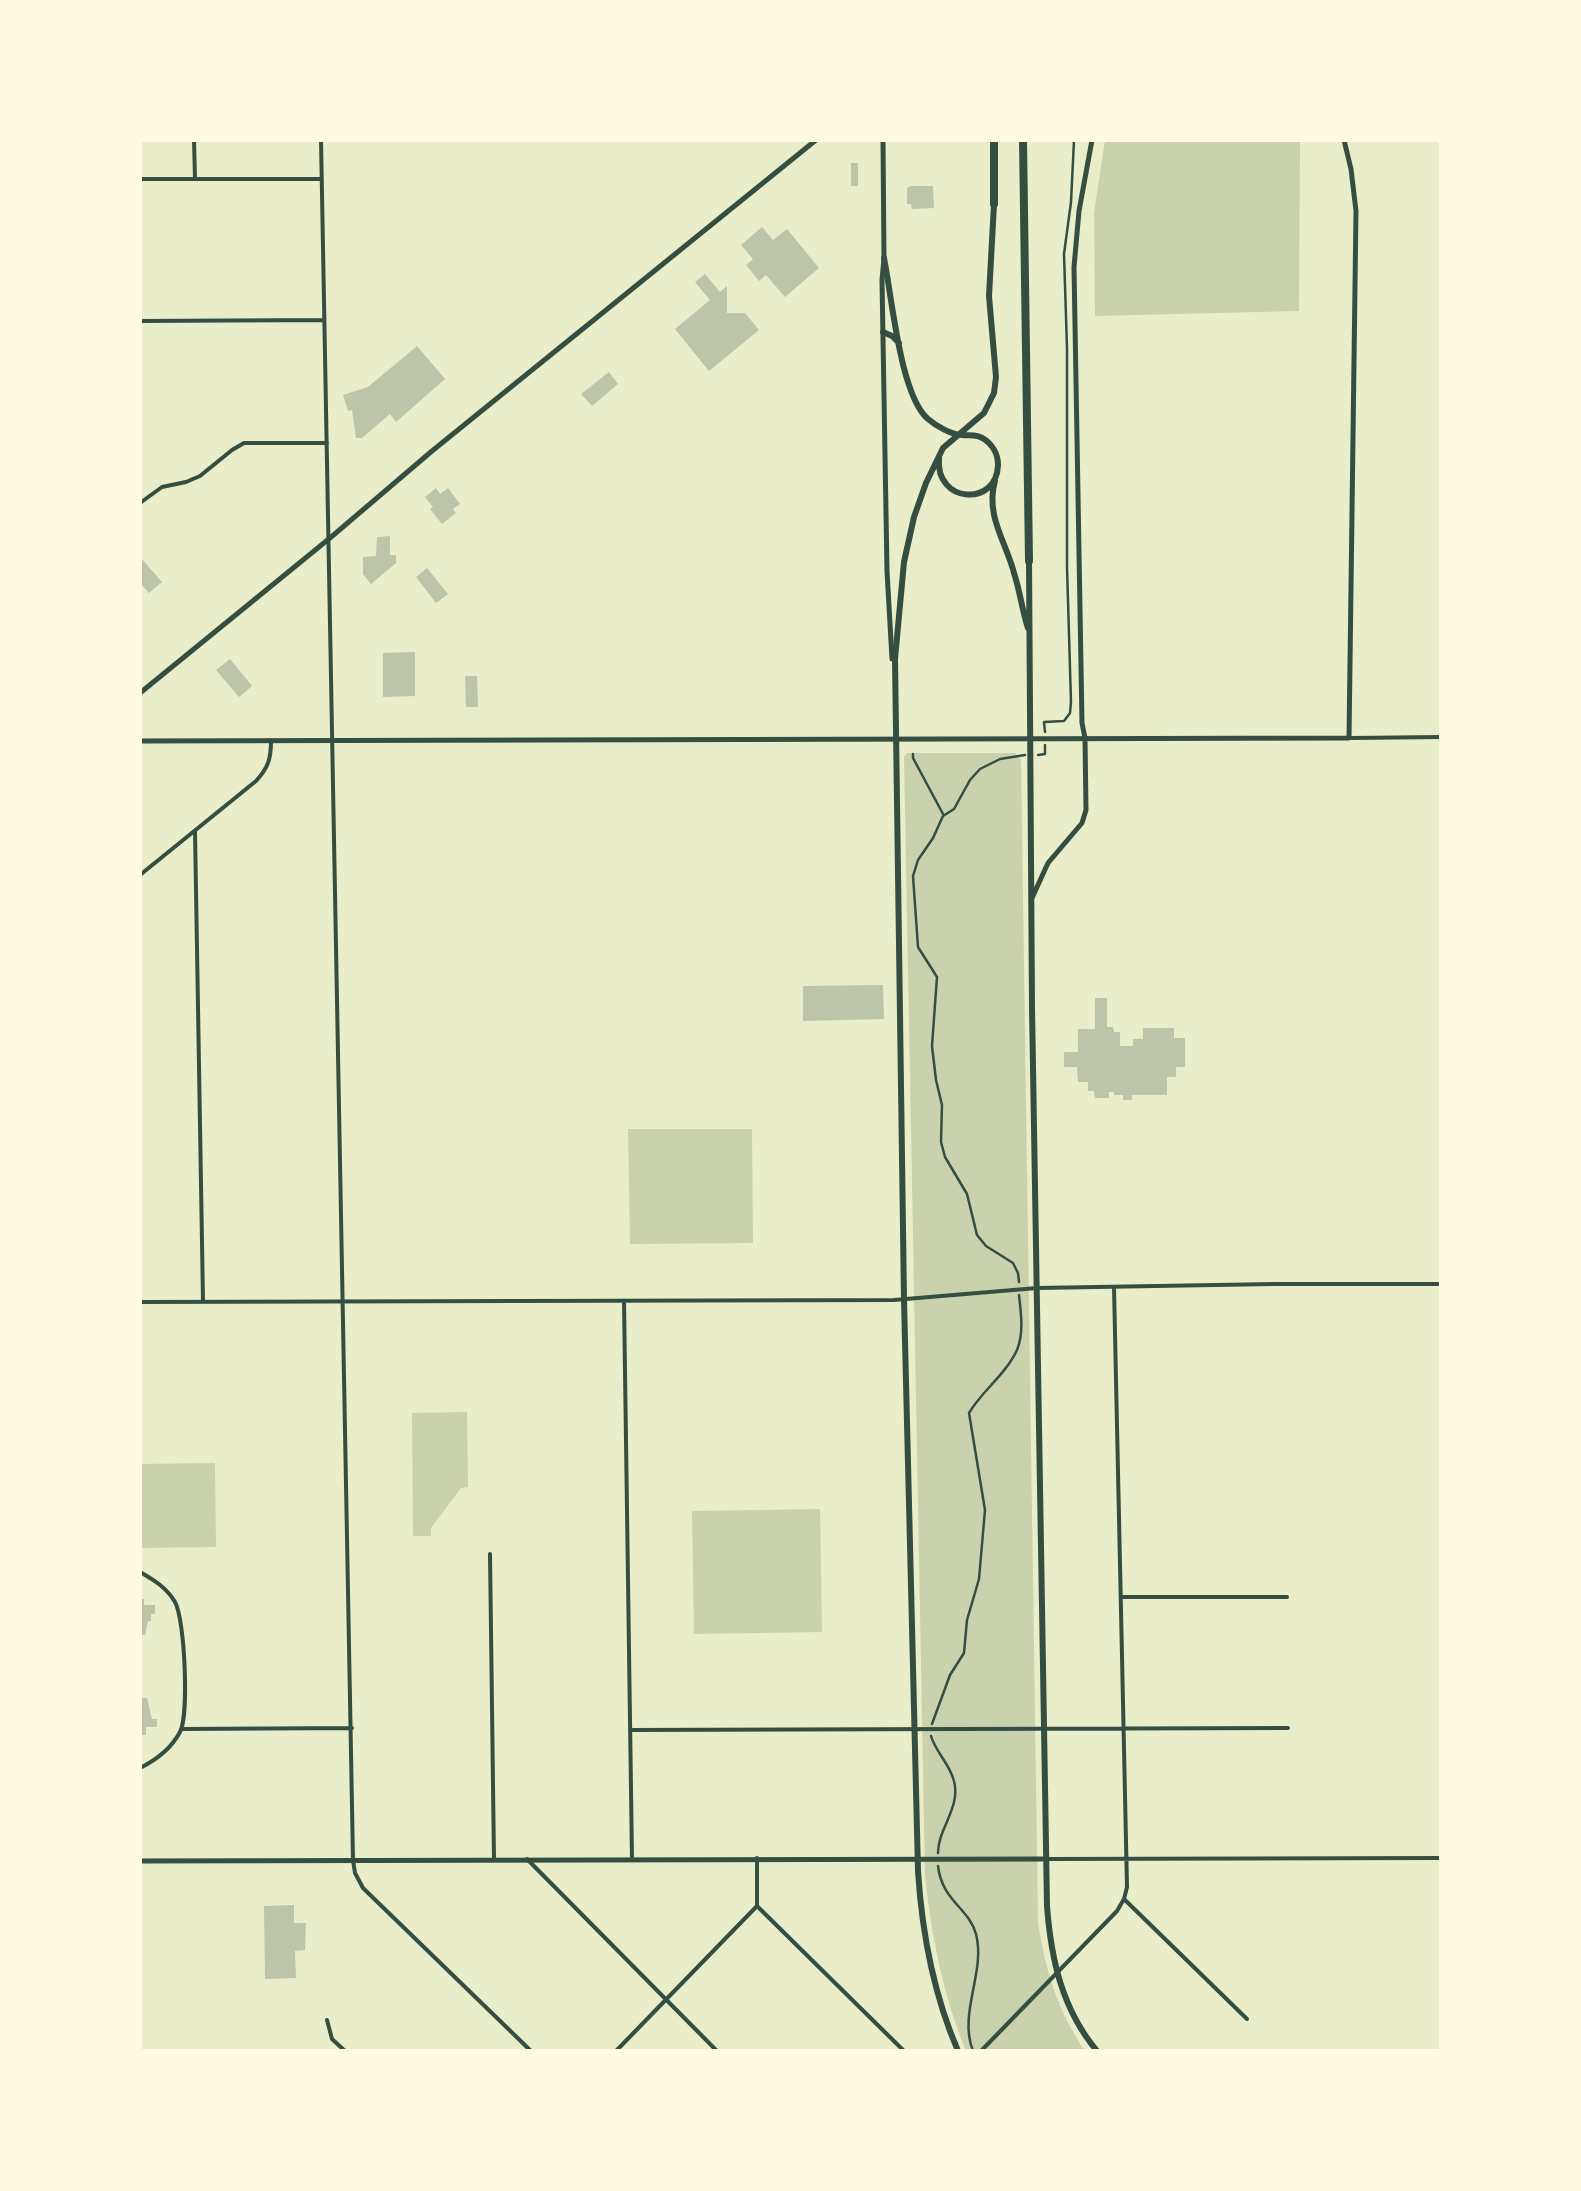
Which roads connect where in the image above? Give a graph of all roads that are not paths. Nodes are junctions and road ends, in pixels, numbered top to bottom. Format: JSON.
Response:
{"nodes":[{"id":1,"x":194,"y":140,"type":"edge"},
{"id":2,"x":321,"y":140,"type":"edge"},
{"id":3,"x":816,"y":140,"type":"edge"},
{"id":4,"x":883,"y":140,"type":"edge"},
{"id":5,"x":994,"y":140,"type":"edge"},
{"id":6,"x":1023,"y":140,"type":"edge"},
{"id":7,"x":1092,"y":140,"type":"edge"},
{"id":8,"x":1344,"y":140,"type":"edge"},
{"id":9,"x":195,"y":178,"type":"junction"},
{"id":10,"x":140,"y":179,"type":"edge"},
{"id":11,"x":321,"y":179,"type":"junction"},
{"id":12,"x":994,"y":204,"type":"joint"},
{"id":13,"x":884,"y":258,"type":"junction"},
{"id":14,"x":324,"y":320,"type":"junction"},
{"id":15,"x":140,"y":321,"type":"edge"},
{"id":16,"x":883,"y":332,"type":"junction"},
{"id":17,"x":900,"y":344,"type":"junction"},
{"id":18,"x":959,"y":436,"type":"junction"},
{"id":19,"x":327,"y":442,"type":"junction"},
{"id":20,"x":943,"y":448,"type":"junction"},
{"id":21,"x":996,"y":476,"type":"junction"},
{"id":22,"x":140,"y":504,"type":"edge"},
{"id":23,"x":330,"y":538,"type":"junction"},
{"id":24,"x":1030,"y":561,"type":"joint"},
{"id":25,"x":1030,"y":634,"type":"junction"},
{"id":26,"x":894,"y":687,"type":"junction"},
{"id":27,"x":140,"y":693,"type":"edge"},
{"id":28,"x":1441,"y":737,"type":"edge"},
{"id":29,"x":1030,"y":738,"type":"junction"},
{"id":30,"x":1085,"y":738,"type":"junction"},
{"id":31,"x":1349,"y":738,"type":"junction"},
{"id":32,"x":895,"y":739,"type":"junction"},
{"id":33,"x":332,"y":740,"type":"junction"},
{"id":34,"x":140,"y":741,"type":"edge"},
{"id":35,"x":270,"y":741,"type":"junction"},
{"id":36,"x":194,"y":831,"type":"junction"},
{"id":37,"x":140,"y":875,"type":"edge"},
{"id":38,"x":1031,"y":900,"type":"junction"},
{"id":39,"x":1441,"y":1284,"type":"edge"},
{"id":40,"x":1114,"y":1287,"type":"junction"},
{"id":41,"x":1037,"y":1288,"type":"junction"},
{"id":42,"x":904,"y":1300,"type":"junction"},
{"id":43,"x":624,"y":1301,"type":"junction"},
{"id":44,"x":140,"y":1302,"type":"edge"},
{"id":45,"x":203,"y":1302,"type":"junction"},
{"id":46,"x":343,"y":1302,"type":"junction"},
{"id":47,"x":490,"y":1554,"type":"dead end"},
{"id":48,"x":140,"y":1572,"type":"edge"},
{"id":49,"x":1121,"y":1597,"type":"junction"},
{"id":50,"x":1287,"y":1597,"type":"dead end"},
{"id":51,"x":352,"y":1728,"type":"junction"},
{"id":52,"x":1044,"y":1728,"type":"junction"},
{"id":53,"x":1123,"y":1728,"type":"junction"},
{"id":54,"x":1288,"y":1728,"type":"dead end"},
{"id":55,"x":182,"y":1729,"type":"junction"},
{"id":56,"x":915,"y":1729,"type":"junction"},
{"id":57,"x":630,"y":1730,"type":"junction"},
{"id":58,"x":140,"y":1768,"type":"edge"},
{"id":59,"x":756,"y":1858,"type":"junction"},
{"id":60,"x":1441,"y":1858,"type":"edge"},
{"id":61,"x":527,"y":1859,"type":"junction"},
{"id":62,"x":632,"y":1859,"type":"junction"},
{"id":63,"x":1046,"y":1859,"type":"junction"},
{"id":64,"x":1126,"y":1859,"type":"junction"},
{"id":65,"x":353,"y":1860,"type":"junction"},
{"id":66,"x":494,"y":1860,"type":"junction"},
{"id":67,"x":918,"y":1860,"type":"junction"},
{"id":68,"x":140,"y":1861,"type":"edge"},
{"id":69,"x":1124,"y":1899,"type":"junction"},
{"id":70,"x":756,"y":1906,"type":"junction"},
{"id":71,"x":1057,"y":1973,"type":"junction"},
{"id":72,"x":666,"y":2000,"type":"junction"},
{"id":73,"x":1248,"y":2018,"type":"dead end"},
{"id":74,"x":326,"y":2020,"type":"dead end"},
{"id":75,"x":345,"y":2051,"type":"edge"},
{"id":76,"x":531,"y":2051,"type":"edge"},
{"id":77,"x":616,"y":2051,"type":"edge"},
{"id":78,"x":717,"y":2051,"type":"edge"},
{"id":79,"x":904,"y":2051,"type":"edge"},
{"id":80,"x":958,"y":2051,"type":"edge"},
{"id":81,"x":981,"y":2051,"type":"edge"},
{"id":82,"x":1097,"y":2051,"type":"edge"}],
"edges":[{"from":1,"to":9,"type":"street"},
{"from":2,"to":11,"type":"street"},
{"from":3,"to":23,"type":"street"},
{"from":4,"to":13,"type":"street"},
{"from":5,"to":12,"type":"highway"},
{"from":6,"to":24,"type":"highway"},
{"from":7,"to":30,"type":"street"},
{"from":8,"to":31,"type":"street"},
{"from":9,"to":10,"type":"street"},
{"from":9,"to":11,"type":"street"},
{"from":11,"to":14,"type":"street"},
{"from":12,"to":18,"type":"highway"},
{"from":13,"to":16,"type":"street"},
{"from":13,"to":17,"type":"highway"},
{"from":14,"to":15,"type":"street"},
{"from":14,"to":19,"type":"street"},
{"from":16,"to":17,"type":"highway"},
{"from":16,"to":26,"type":"street"},
{"from":17,"to":18,"type":"highway"},
{"from":18,"to":20,"type":"highway"},
{"from":18,"to":21,"type":"highway"},
{"from":19,"to":22,"type":"street"},
{"from":19,"to":23,"type":"street"},
{"from":20,"to":21,"type":"highway"},
{"from":20,"to":26,"type":"highway"},
{"from":21,"to":25,"type":"highway"},
{"from":23,"to":27,"type":"street"},
{"from":23,"to":33,"type":"street"},
{"from":24,"to":25,"type":"highway"},
{"from":25,"to":29,"type":"highway"},
{"from":26,"to":32,"type":"highway"},
{"from":28,"to":31,"type":"street"},
{"from":29,"to":30,"type":"street"},
{"from":29,"to":32,"type":"street"},
{"from":29,"to":38,"type":"highway"},
{"from":30,"to":31,"type":"street"},
{"from":30,"to":38,"type":"street"},
{"from":32,"to":33,"type":"street"},
{"from":32,"to":42,"type":"highway"},
{"from":33,"to":35,"type":"street"},
{"from":33,"to":46,"type":"street"},
{"from":34,"to":35,"type":"street"},
{"from":35,"to":36,"type":"street"},
{"from":36,"to":37,"type":"street"},
{"from":36,"to":45,"type":"street"},
{"from":38,"to":41,"type":"highway"},
{"from":39,"to":40,"type":"street"},
{"from":40,"to":41,"type":"street"},
{"from":40,"to":49,"type":"street"},
{"from":41,"to":42,"type":"street"},
{"from":41,"to":52,"type":"highway"},
{"from":42,"to":43,"type":"street"},
{"from":42,"to":56,"type":"highway"},
{"from":43,"to":46,"type":"street"},
{"from":43,"to":57,"type":"street"},
{"from":44,"to":45,"type":"street"},
{"from":45,"to":46,"type":"street"},
{"from":46,"to":51,"type":"street"},
{"from":47,"to":66,"type":"street"},
{"from":48,"to":55,"type":"street"},
{"from":49,"to":50,"type":"street"},
{"from":49,"to":53,"type":"street"},
{"from":51,"to":55,"type":"street"},
{"from":51,"to":65,"type":"street"},
{"from":52,"to":53,"type":"street"},
{"from":52,"to":56,"type":"street"},
{"from":52,"to":63,"type":"highway"},
{"from":53,"to":54,"type":"street"},
{"from":53,"to":64,"type":"street"},
{"from":55,"to":58,"type":"street"},
{"from":56,"to":57,"type":"street"},
{"from":56,"to":67,"type":"highway"},
{"from":57,"to":62,"type":"street"},
{"from":59,"to":62,"type":"street"},
{"from":59,"to":67,"type":"street"},
{"from":59,"to":70,"type":"street"},
{"from":60,"to":64,"type":"street"},
{"from":61,"to":62,"type":"street"},
{"from":61,"to":66,"type":"street"},
{"from":61,"to":72,"type":"street"},
{"from":63,"to":64,"type":"street"},
{"from":63,"to":67,"type":"street"},
{"from":63,"to":71,"type":"highway"},
{"from":64,"to":69,"type":"street"},
{"from":65,"to":66,"type":"street"},
{"from":65,"to":68,"type":"street"},
{"from":65,"to":76,"type":"street"},
{"from":67,"to":80,"type":"highway"},
{"from":69,"to":71,"type":"street"},
{"from":69,"to":73,"type":"street"},
{"from":70,"to":72,"type":"street"},
{"from":70,"to":79,"type":"street"},
{"from":71,"to":81,"type":"street"},
{"from":71,"to":82,"type":"highway"},
{"from":72,"to":77,"type":"street"},
{"from":72,"to":78,"type":"street"},
{"from":74,"to":75,"type":"street"}]}
